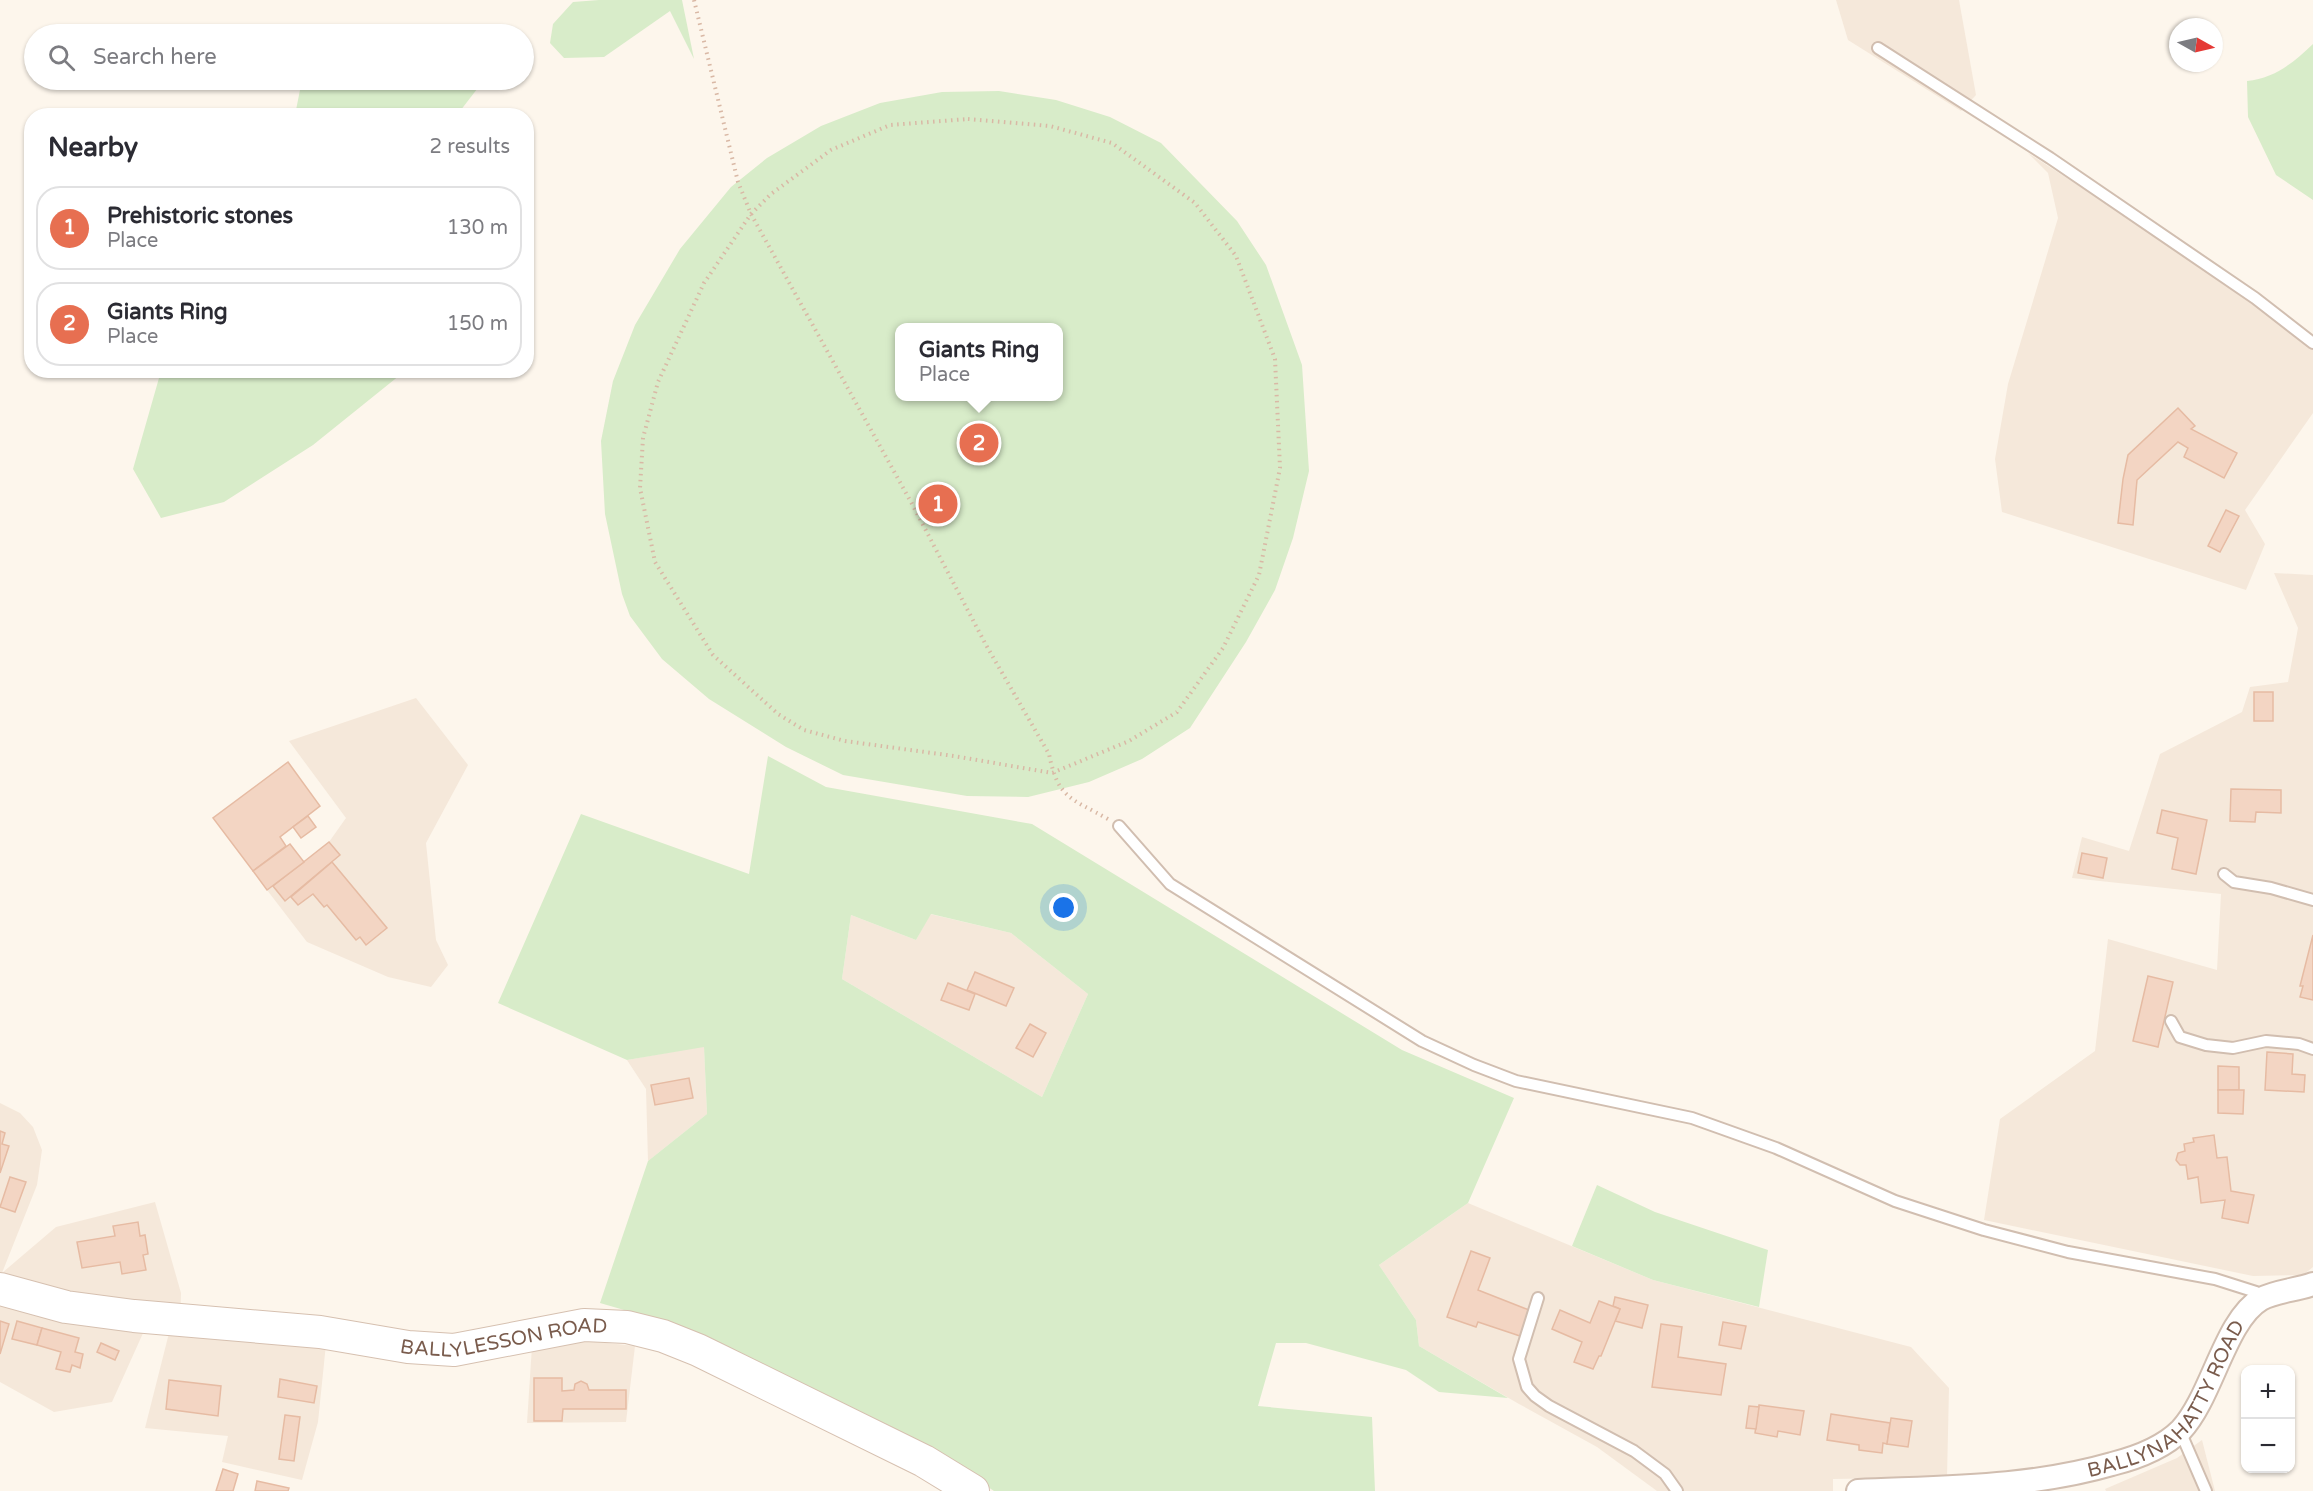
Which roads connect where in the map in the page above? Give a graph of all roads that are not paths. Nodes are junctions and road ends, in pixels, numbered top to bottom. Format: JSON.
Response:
{"nodes":[{"id":1,"x":1878,"y":48,"type":"dead end"},
{"id":2,"x":2313,"y":343,"type":"edge"},
{"id":3,"x":1119,"y":826,"type":"road end"},
{"id":4,"x":2224,"y":874,"type":"dead end"},
{"id":5,"x":2313,"y":900,"type":"edge"},
{"id":6,"x":2171,"y":1021,"type":"dead end"},
{"id":7,"x":2313,"y":1049,"type":"edge"},
{"id":8,"x":2313,"y":1284,"type":"edge"},
{"id":9,"x":0,"y":1288,"type":"edge"},
{"id":10,"x":1538,"y":1298,"type":"dead end"},
{"id":11,"x":2263,"y":1298,"type":"junction"},
{"id":12,"x":2180,"y":1431,"type":"junction"},
{"id":13,"x":964,"y":1489,"type":"edge"},
{"id":14,"x":1677,"y":1491,"type":"edge"},
{"id":15,"x":1858,"y":1491,"type":"edge"},
{"id":16,"x":2206,"y":1491,"type":"edge"}],
"edges":[{"from":1,"to":2,"type":"lane"},
{"from":3,"to":11,"type":"lane"},
{"from":4,"to":5,"type":"lane"},
{"from":6,"to":7,"type":"lane"},
{"from":8,"to":11,"type":"street","name":"BALLYNAHATTY ROAD"},
{"from":9,"to":13,"type":"main road","name":"BALLYLESSON ROAD"},
{"from":10,"to":14,"type":"lane"},
{"from":11,"to":12,"type":"street","name":"BALLYNAHATTY ROAD"},
{"from":12,"to":15,"type":"street","name":"BALLYNAHATTY ROAD"},
{"from":12,"to":16,"type":"lane"}]}
